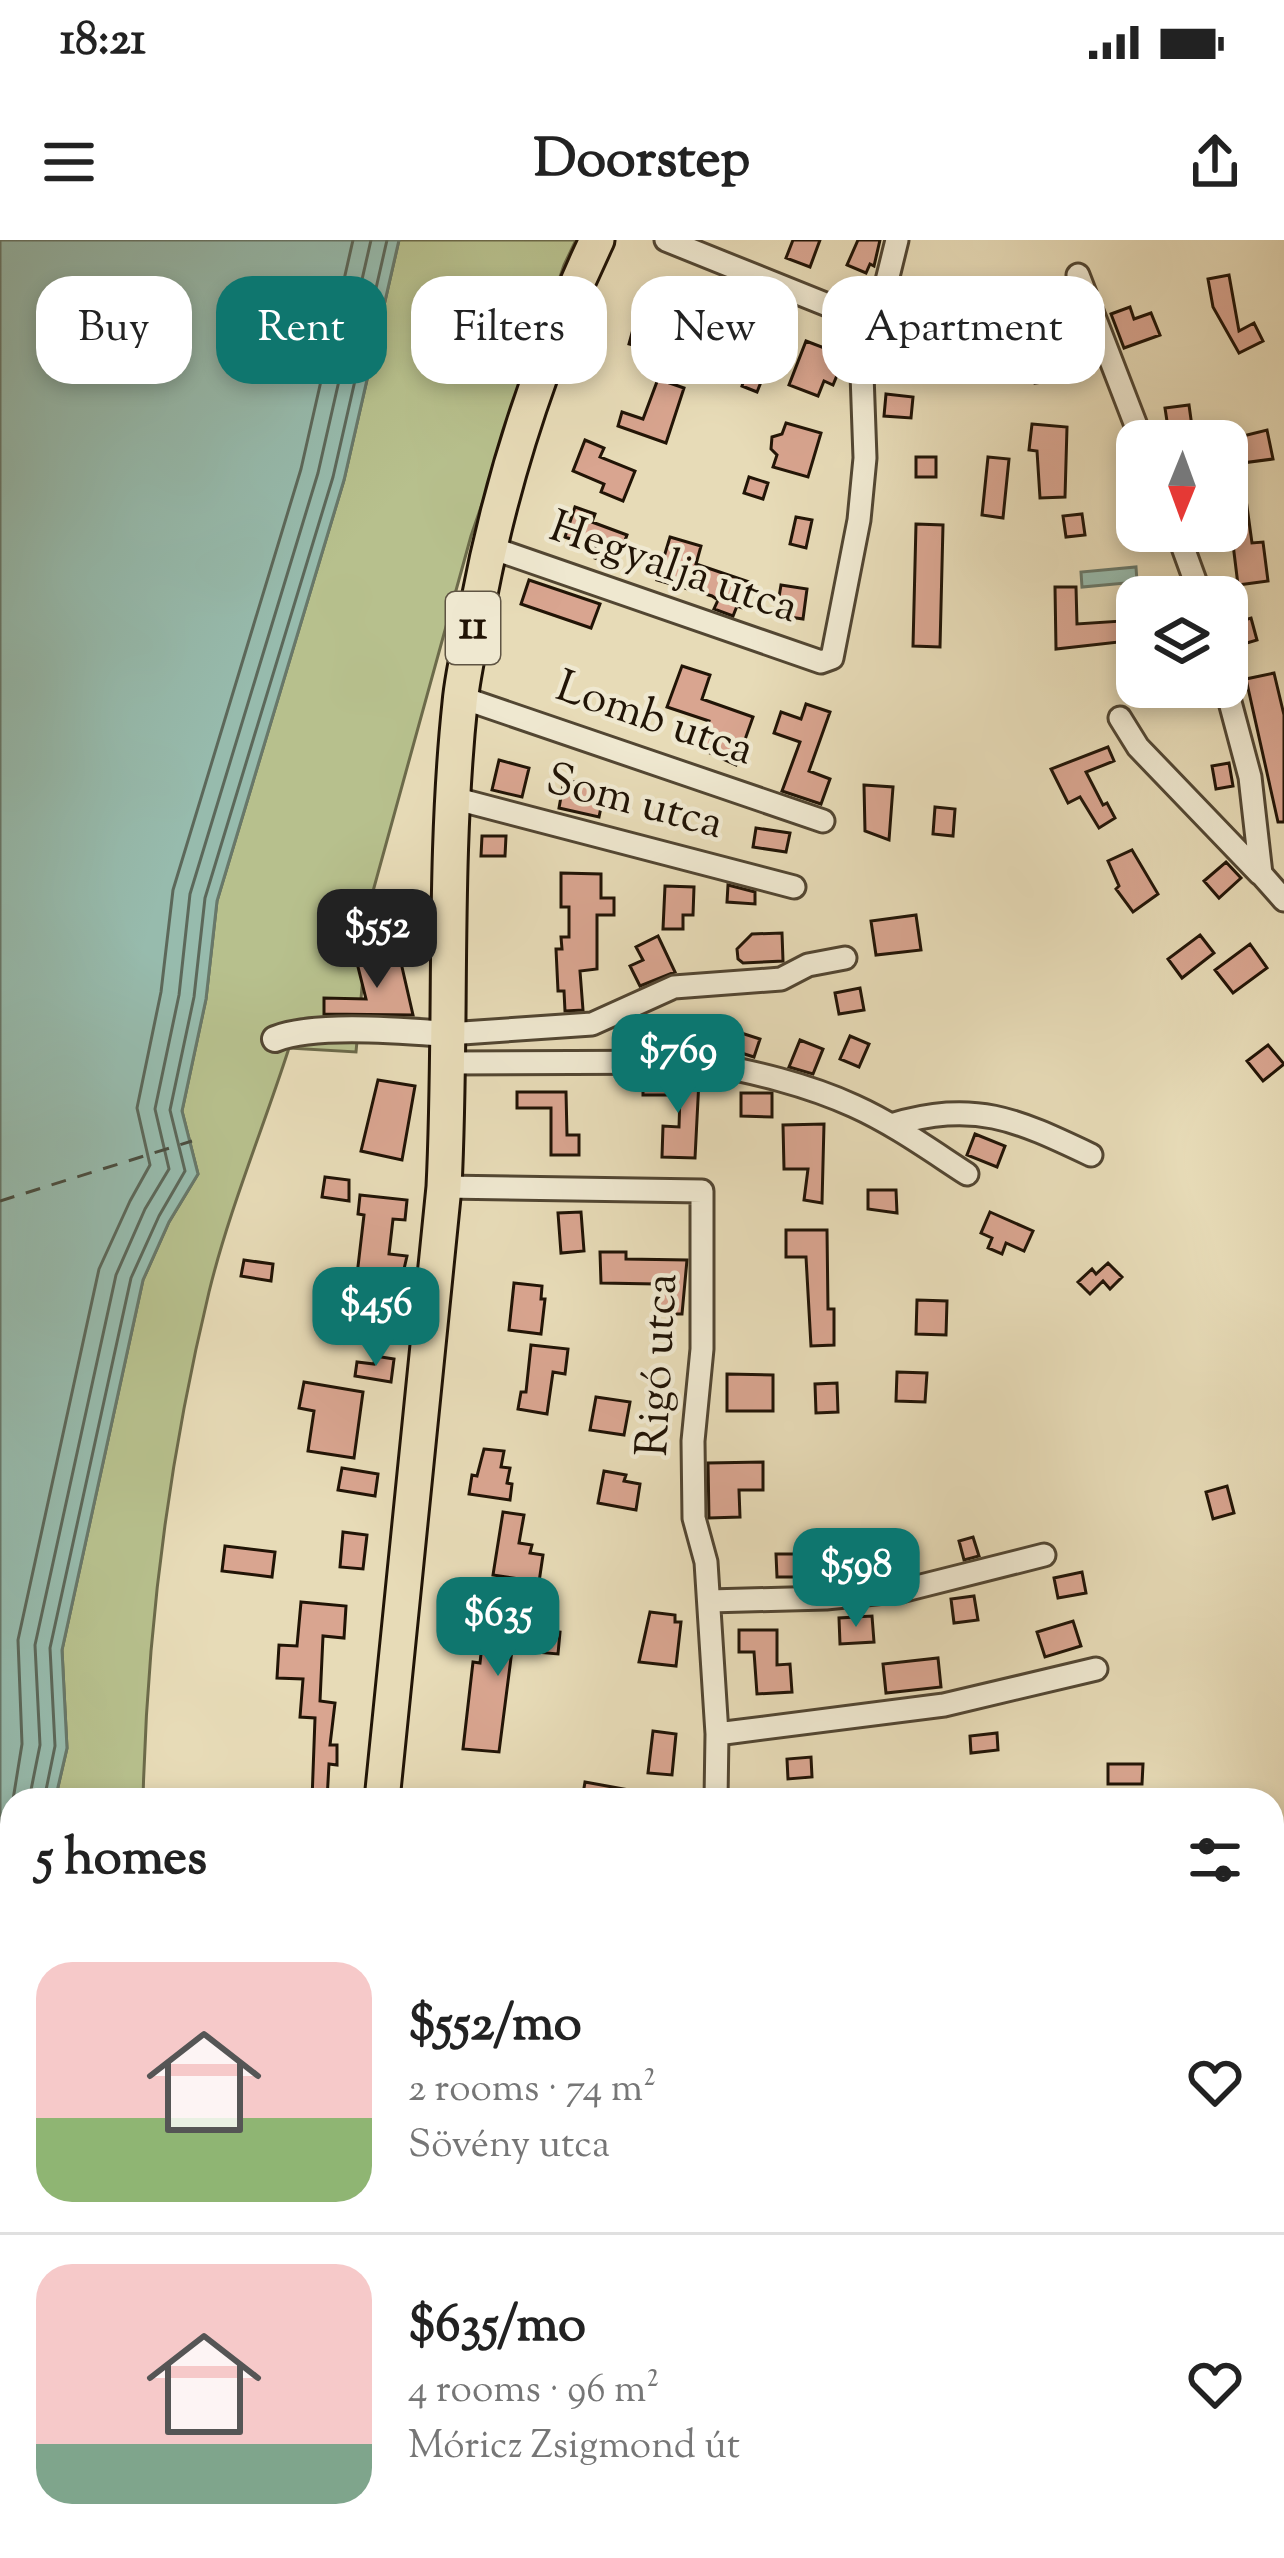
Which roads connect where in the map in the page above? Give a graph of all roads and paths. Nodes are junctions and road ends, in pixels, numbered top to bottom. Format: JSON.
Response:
{"nodes":[{"id":1,"x":597,"y":240,"type":"edge"},
{"id":2,"x":666,"y":240,"type":"edge"},
{"id":3,"x":897,"y":240,"type":"edge"},
{"id":4,"x":1078,"y":275,"type":"dead end"},
{"id":5,"x":888,"y":276,"type":"edge"},
{"id":6,"x":822,"y":303,"type":"edge"},
{"id":7,"x":862,"y":384,"type":"edge"},
{"id":8,"x":1134,"y":420,"type":"edge"},
{"id":9,"x":489,"y":547,"type":"junction"},
{"id":10,"x":460,"y":697,"type":"junction"},
{"id":11,"x":1232,"y":708,"type":"edge"},
{"id":12,"x":1120,"y":718,"type":"dead end"},
{"id":13,"x":453,"y":798,"type":"junction"},
{"id":14,"x":823,"y":821,"type":"dead end"},
{"id":15,"x":1261,"y":874,"type":"junction"},
{"id":16,"x":794,"y":887,"type":"dead end"},
{"id":17,"x":1284,"y":900,"type":"edge"},
{"id":18,"x":845,"y":958,"type":"dead end"},
{"id":19,"x":275,"y":1039,"type":"dead end"},
{"id":20,"x":448,"y":1049,"type":"junction"},
{"id":21,"x":891,"y":1125,"type":"junction"},
{"id":22,"x":1091,"y":1155,"type":"dead end"},
{"id":23,"x":967,"y":1174,"type":"dead end"},
{"id":24,"x":444,"y":1187,"type":"junction"},
{"id":25,"x":1044,"y":1555,"type":"dead end"},
{"id":26,"x":709,"y":1600,"type":"junction"},
{"id":27,"x":1096,"y":1669,"type":"dead end"},
{"id":28,"x":717,"y":1734,"type":"junction"},
{"id":29,"x":383,"y":1788,"type":"edge"},
{"id":30,"x":716,"y":1788,"type":"edge"}],
"edges":[{"from":1,"to":9,"type":"main road","number":"11"},
{"from":2,"to":6,"type":"street"},
{"from":3,"to":5,"type":"street"},
{"from":4,"to":8,"type":"street"},
{"from":7,"to":9,"type":"street","name":"Hegyalja utca"},
{"from":9,"to":10,"type":"main road","number":"11"},
{"from":10,"to":13,"type":"main road","number":"11"},
{"from":10,"to":14,"type":"street","name":"Lomb utca"},
{"from":11,"to":15,"type":"street"},
{"from":12,"to":15,"type":"street"},
{"from":13,"to":16,"type":"street","name":"Som utca"},
{"from":13,"to":20,"type":"main road","number":"11"},
{"from":15,"to":17,"type":"street"},
{"from":18,"to":20,"type":"street"},
{"from":19,"to":20,"type":"street"},
{"from":20,"to":21,"type":"street"},
{"from":20,"to":24,"type":"main road","number":"11"},
{"from":21,"to":22,"type":"street"},
{"from":21,"to":23,"type":"street"},
{"from":24,"to":26,"type":"street","name":"Rigó utca"},
{"from":24,"to":29,"type":"main road","number":"11"},
{"from":25,"to":26,"type":"street"},
{"from":26,"to":28,"type":"street","name":"Rigó utca"},
{"from":27,"to":28,"type":"street"},
{"from":28,"to":30,"type":"street","name":"Rigó utca"}]}
